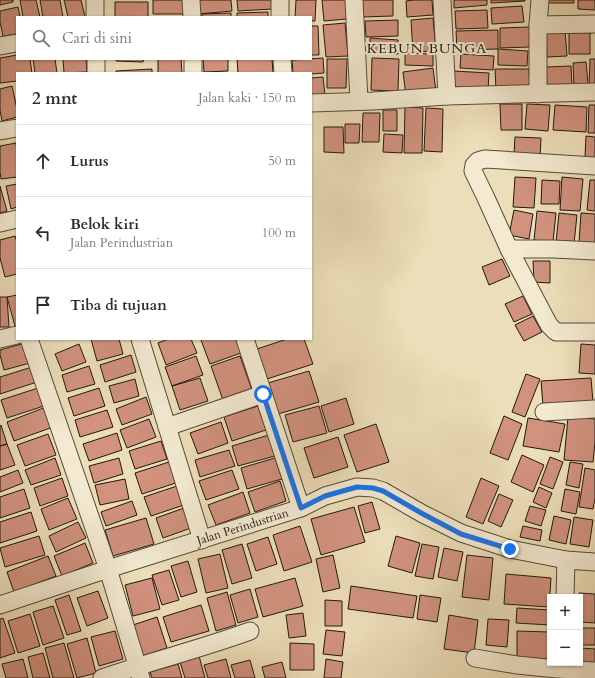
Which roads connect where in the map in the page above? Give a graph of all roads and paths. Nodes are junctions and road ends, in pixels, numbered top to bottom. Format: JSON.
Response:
{"nodes":[{"id":1,"x":95,"y":0,"type":"edge"},
{"id":2,"x":191,"y":0,"type":"edge"},
{"id":3,"x":280,"y":0,"type":"edge"},
{"id":4,"x":354,"y":0,"type":"edge"},
{"id":5,"x":442,"y":0,"type":"edge"},
{"id":6,"x":540,"y":0,"type":"edge"},
{"id":7,"x":95,"y":16,"type":"edge"},
{"id":8,"x":192,"y":16,"type":"edge"},
{"id":9,"x":280,"y":16,"type":"edge"},
{"id":10,"x":595,"y":24,"type":"edge"},
{"id":11,"x":538,"y":25,"type":"junction"},
{"id":12,"x":16,"y":43,"type":"edge"},
{"id":13,"x":0,"y":46,"type":"edge"},
{"id":14,"x":96,"y":60,"type":"edge"},
{"id":15,"x":192,"y":60,"type":"edge"},
{"id":16,"x":282,"y":60,"type":"edge"},
{"id":17,"x":96,"y":72,"type":"edge"},
{"id":18,"x":193,"y":72,"type":"edge"},
{"id":19,"x":283,"y":72,"type":"edge"},
{"id":20,"x":595,"y":92,"type":"edge"},
{"id":21,"x":538,"y":94,"type":"junction"},
{"id":22,"x":447,"y":96,"type":"junction"},
{"id":23,"x":359,"y":101,"type":"junction"},
{"id":24,"x":312,"y":103,"type":"edge"},
{"id":25,"x":16,"y":128,"type":"edge"},
{"id":26,"x":0,"y":131,"type":"edge"},
{"id":27,"x":595,"y":166,"type":"edge"},
{"id":28,"x":16,"y":219,"type":"edge"},
{"id":29,"x":0,"y":223,"type":"edge"},
{"id":30,"x":509,"y":249,"type":"junction"},
{"id":31,"x":595,"y":251,"type":"edge"},
{"id":32,"x":595,"y":332,"type":"edge"},
{"id":33,"x":16,"y":335,"type":"edge"},
{"id":34,"x":0,"y":339,"type":"edge"},
{"id":35,"x":29,"y":340,"type":"edge"},
{"id":36,"x":140,"y":340,"type":"edge"},
{"id":37,"x":245,"y":340,"type":"edge"},
{"id":38,"x":263,"y":394,"type":"junction"},
{"id":39,"x":595,"y":409,"type":"edge"},
{"id":40,"x":544,"y":412,"type":"dead end"},
{"id":41,"x":167,"y":427,"type":"junction"},
{"id":42,"x":301,"y":508,"type":"junction"},
{"id":43,"x":202,"y":540,"type":"junction"},
{"id":44,"x":566,"y":560,"type":"junction"},
{"id":45,"x":595,"y":562,"type":"edge"},
{"id":46,"x":108,"y":569,"type":"junction"},
{"id":47,"x":565,"y":594,"type":"edge"},
{"id":48,"x":1,"y":600,"type":"edge"},
{"id":49,"x":250,"y":631,"type":"dead end"},
{"id":50,"x":475,"y":658,"type":"dead end"},
{"id":51,"x":562,"y":670,"type":"edge"},
{"id":52,"x":595,"y":671,"type":"edge"},
{"id":53,"x":139,"y":672,"type":"edge"},
{"id":54,"x":102,"y":678,"type":"edge"}],
"edges":[{"from":1,"to":7,"type":"street"},
{"from":2,"to":8,"type":"street"},
{"from":3,"to":9,"type":"street"},
{"from":4,"to":23,"type":"street"},
{"from":5,"to":22,"type":"street"},
{"from":6,"to":11,"type":"street"},
{"from":10,"to":11,"type":"street"},
{"from":11,"to":21,"type":"street"},
{"from":12,"to":13,"type":"street"},
{"from":14,"to":17,"type":"street"},
{"from":15,"to":18,"type":"street"},
{"from":16,"to":19,"type":"street"},
{"from":20,"to":21,"type":"street"},
{"from":21,"to":22,"type":"street"},
{"from":22,"to":23,"type":"street"},
{"from":23,"to":24,"type":"street"},
{"from":25,"to":26,"type":"street"},
{"from":27,"to":30,"type":"street"},
{"from":28,"to":29,"type":"street"},
{"from":30,"to":31,"type":"street"},
{"from":30,"to":32,"type":"street"},
{"from":33,"to":34,"type":"street"},
{"from":35,"to":46,"type":"street"},
{"from":36,"to":41,"type":"street"},
{"from":37,"to":38,"type":"street"},
{"from":38,"to":41,"type":"street"},
{"from":38,"to":42,"type":"street"},
{"from":39,"to":40,"type":"street"},
{"from":41,"to":43,"type":"street"},
{"from":42,"to":43,"type":"street","name":"Jalan Perindustrian"},
{"from":42,"to":44,"type":"street","name":"Jalan Perindustrian"},
{"from":43,"to":46,"type":"street","name":"Jalan Perindustrian"},
{"from":44,"to":45,"type":"street","name":"Jalan Perindustrian"},
{"from":44,"to":47,"type":"street"},
{"from":46,"to":48,"type":"street","name":"Jalan Perindustrian"},
{"from":46,"to":53,"type":"street"},
{"from":49,"to":53,"type":"street"},
{"from":50,"to":51,"type":"street"},
{"from":51,"to":52,"type":"street"},
{"from":53,"to":54,"type":"street"}]}
